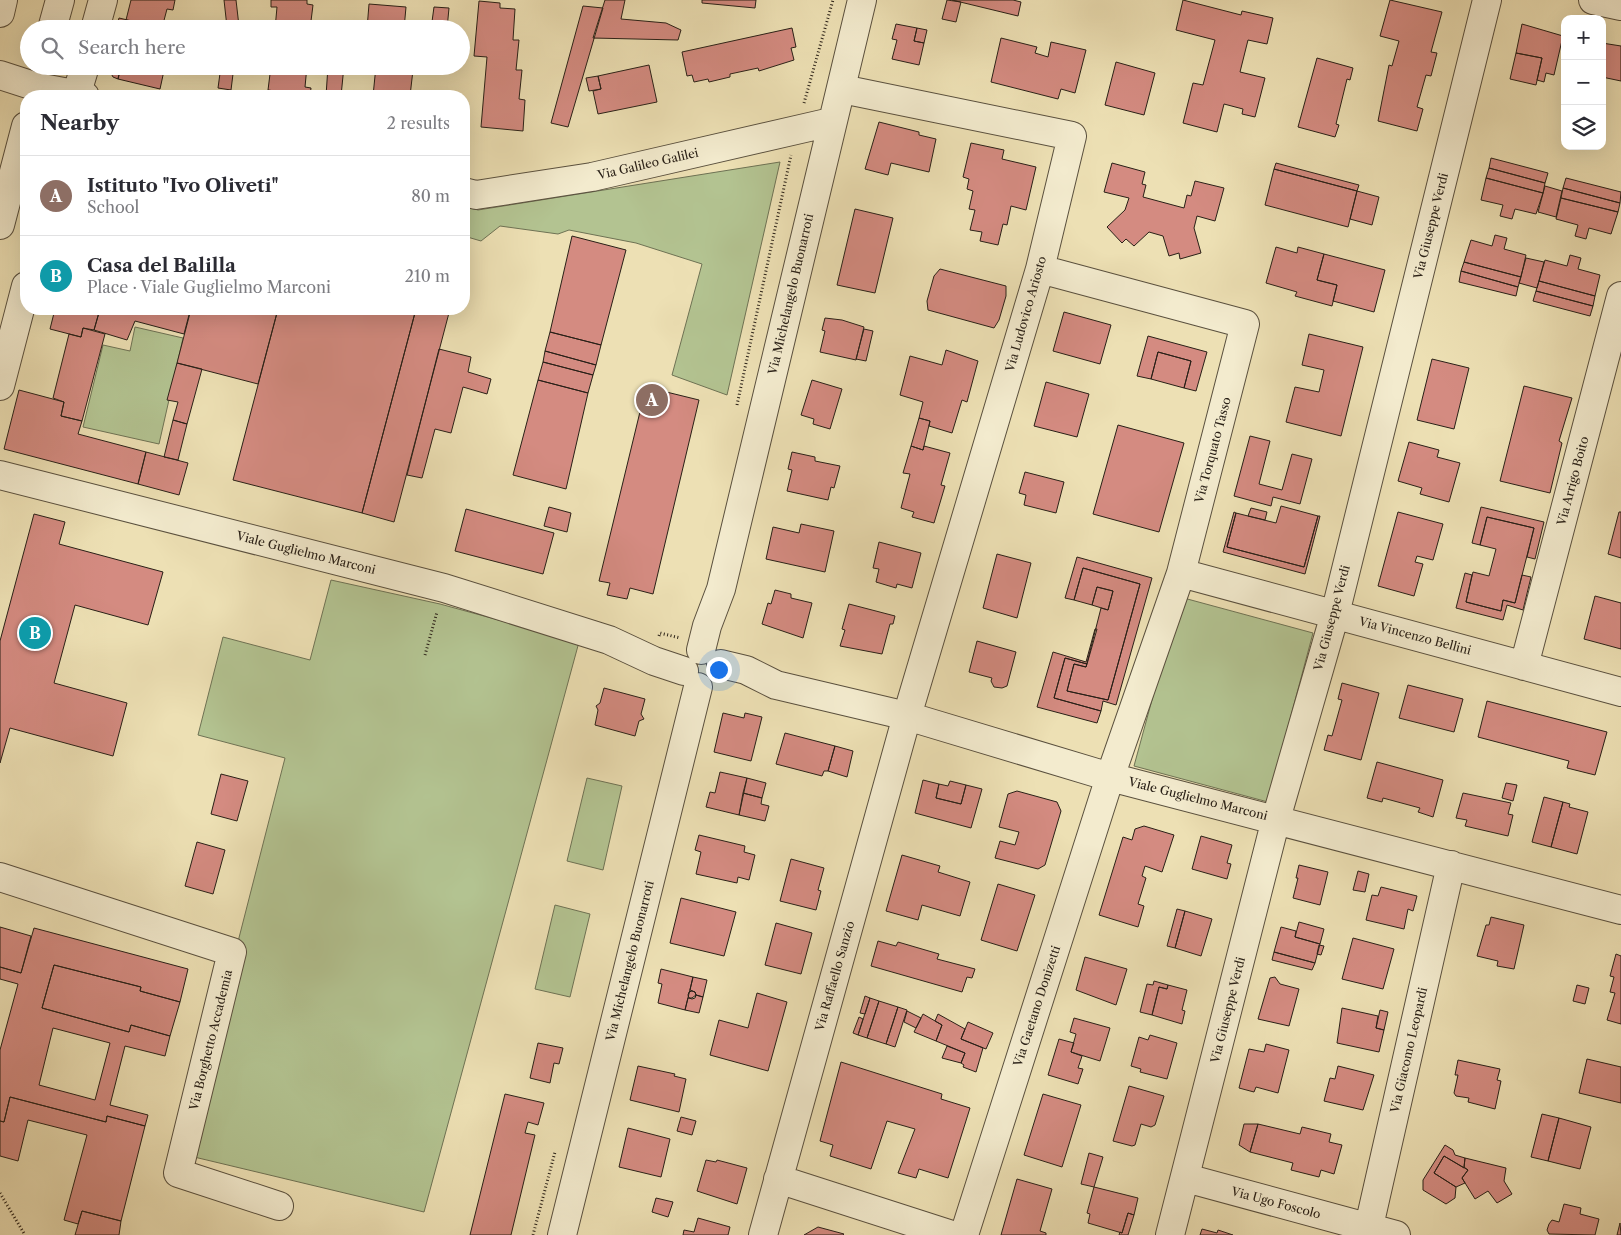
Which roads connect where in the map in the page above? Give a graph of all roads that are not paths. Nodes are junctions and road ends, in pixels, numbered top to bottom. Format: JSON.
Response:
{"nodes":[{"id":1,"x":3,"y":0,"type":"edge"},
{"id":2,"x":60,"y":0,"type":"edge"},
{"id":3,"x":103,"y":0,"type":"edge"},
{"id":4,"x":862,"y":0,"type":"edge"},
{"id":5,"x":1487,"y":0,"type":"edge"},
{"id":6,"x":1593,"y":0,"type":"edge"},
{"id":7,"x":1621,"y":6,"type":"edge"},
{"id":8,"x":0,"y":13,"type":"edge"},
{"id":9,"x":54,"y":20,"type":"edge"},
{"id":10,"x":97,"y":20,"type":"edge"},
{"id":11,"x":0,"y":75,"type":"edge"},
{"id":12,"x":83,"y":75,"type":"edge"},
{"id":13,"x":38,"y":83,"type":"edge"},
{"id":14,"x":842,"y":89,"type":"junction"},
{"id":15,"x":60,"y":90,"type":"edge"},
{"id":16,"x":80,"y":90,"type":"edge"},
{"id":17,"x":832,"y":122,"type":"junction"},
{"id":18,"x":20,"y":149,"type":"edge"},
{"id":19,"x":470,"y":194,"type":"edge"},
{"id":20,"x":0,"y":226,"type":"edge"},
{"id":21,"x":1040,"y":269,"type":"junction"},
{"id":22,"x":1621,"y":296,"type":"edge"},
{"id":23,"x":20,"y":309,"type":"edge"},
{"id":24,"x":0,"y":386,"type":"edge"},
{"id":25,"x":0,"y":475,"type":"edge"},
{"id":26,"x":1181,"y":572,"type":"junction"},
{"id":27,"x":1335,"y":614,"type":"junction"},
{"id":28,"x":704,"y":666,"type":"junction"},
{"id":29,"x":1524,"y":666,"type":"junction"},
{"id":30,"x":1621,"y":692,"type":"edge"},
{"id":31,"x":907,"y":716,"type":"junction"},
{"id":32,"x":1110,"y":777,"type":"junction"},
{"id":33,"x":1276,"y":819,"type":"junction"},
{"id":34,"x":1450,"y":865,"type":"junction"},
{"id":35,"x":9,"y":880,"type":"edge"},
{"id":36,"x":1621,"y":910,"type":"edge"},
{"id":37,"x":1186,"y":1178,"type":"junction"},
{"id":38,"x":778,"y":1179,"type":"junction"},
{"id":39,"x":279,"y":1206,"type":"dead end"},
{"id":40,"x":1368,"y":1231,"type":"edge"},
{"id":41,"x":562,"y":1235,"type":"edge"},
{"id":42,"x":762,"y":1235,"type":"edge"},
{"id":43,"x":952,"y":1235,"type":"edge"},
{"id":44,"x":964,"y":1235,"type":"edge"},
{"id":45,"x":1170,"y":1235,"type":"edge"},
{"id":46,"x":1396,"y":1235,"type":"edge"}],
"edges":[{"from":1,"to":8,"type":"street"},
{"from":2,"to":9,"type":"street"},
{"from":3,"to":10,"type":"street"},
{"from":4,"to":14,"type":"street","name":"Via Michelangelo Buonarroti"},
{"from":5,"to":27,"type":"street","name":"Via Giuseppe Verdi"},
{"from":6,"to":7,"type":"street"},
{"from":11,"to":13,"type":"street"},
{"from":12,"to":16,"type":"street"},
{"from":13,"to":15,"type":"street"},
{"from":14,"to":17,"type":"street","name":"Via Michelangelo Buonarroti"},
{"from":14,"to":21,"type":"street","name":"Via Ludovico Ariosto"},
{"from":17,"to":19,"type":"street","name":"Via Galileo Galilei"},
{"from":17,"to":28,"type":"street","name":"Via Michelangelo Buonarroti"},
{"from":18,"to":20,"type":"street"},
{"from":21,"to":26,"type":"street","name":"Via Torquato Tasso"},
{"from":21,"to":31,"type":"street","name":"Via Ludovico Ariosto"},
{"from":22,"to":29,"type":"street","name":"Via Arrigo Boito"},
{"from":23,"to":24,"type":"street"},
{"from":25,"to":28,"type":"street","name":"Viale Guglielmo Marconi"},
{"from":26,"to":27,"type":"street","name":"Via Vincenzo Bellini"},
{"from":26,"to":32,"type":"street","name":"Via Torquato Tasso"},
{"from":27,"to":29,"type":"street","name":"Via Vincenzo Bellini"},
{"from":27,"to":33,"type":"street","name":"Via Giuseppe Verdi"},
{"from":28,"to":31,"type":"street","name":"Viale Guglielmo Marconi"},
{"from":28,"to":41,"type":"street","name":"Via Michelangelo Buonarroti"},
{"from":29,"to":30,"type":"street","name":"Via Vincenzo Bellini"},
{"from":31,"to":32,"type":"street","name":"Viale Guglielmo Marconi"},
{"from":31,"to":38,"type":"street","name":"Via Raffaello Sanzio"},
{"from":32,"to":33,"type":"street","name":"Viale Guglielmo Marconi"},
{"from":32,"to":44,"type":"street","name":"Via Gaetano Donizetti"},
{"from":33,"to":34,"type":"street","name":"Viale Guglielmo Marconi"},
{"from":33,"to":37,"type":"street","name":"Via Giuseppe Verdi"},
{"from":34,"to":36,"type":"street","name":"Viale Guglielmo Marconi"},
{"from":34,"to":40,"type":"street","name":"Via Giacomo Leopardi"},
{"from":35,"to":39,"type":"street","name":"Via Borghetto Accademia"},
{"from":37,"to":40,"type":"street","name":"Via Ugo Foscolo"},
{"from":37,"to":45,"type":"street","name":"Via Giuseppe Verdi"},
{"from":38,"to":42,"type":"street","name":"Via Raffaello Sanzio"},
{"from":38,"to":43,"type":"street"},
{"from":40,"to":46,"type":"street","name":"Via Ugo Foscolo"}]}
